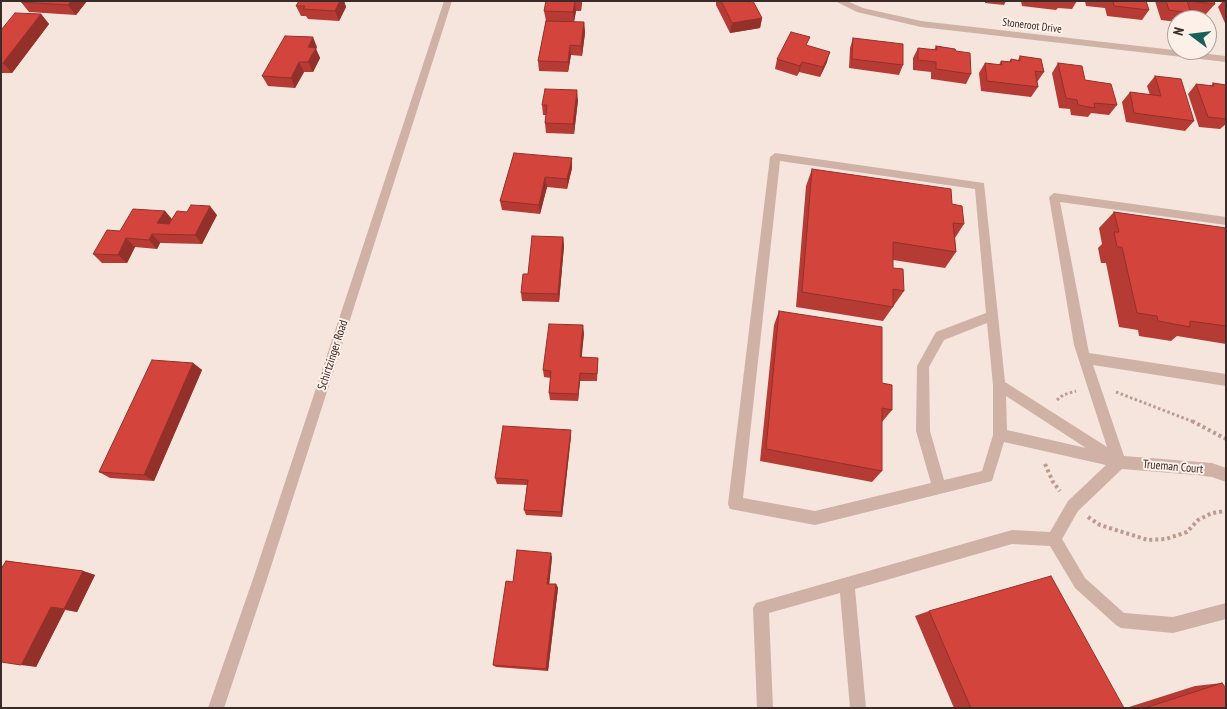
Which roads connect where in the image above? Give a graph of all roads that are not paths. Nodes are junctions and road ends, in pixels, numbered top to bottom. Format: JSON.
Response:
{"nodes":[{"id":1,"x":448,"y":1,"type":"edge"},
{"id":2,"x":839,"y":1,"type":"edge"},
{"id":3,"x":1226,"y":59,"type":"edge"},
{"id":4,"x":1226,"y":221,"type":"edge"},
{"id":5,"x":992,"y":316,"type":"junction"},
{"id":6,"x":1084,"y":358,"type":"junction"},
{"id":7,"x":1226,"y":380,"type":"edge"},
{"id":8,"x":999,"y":385,"type":"junction"},
{"id":9,"x":1000,"y":435,"type":"junction"},
{"id":10,"x":1119,"y":462,"type":"junction"},
{"id":11,"x":1226,"y":475,"type":"edge"},
{"id":12,"x":939,"y":487,"type":"junction"},
{"id":13,"x":1054,"y":539,"type":"junction"},
{"id":14,"x":847,"y":585,"type":"junction"},
{"id":15,"x":1226,"y":611,"type":"edge"},
{"id":16,"x":216,"y":708,"type":"edge"},
{"id":17,"x":765,"y":708,"type":"edge"},
{"id":18,"x":858,"y":708,"type":"edge"}],
"edges":[{"from":1,"to":16,"type":"street","name":"Schirtzinger Road"},
{"from":2,"to":3,"type":"street","name":"Stoneroot Drive"},
{"from":4,"to":6,"type":"street"},
{"from":5,"to":8,"type":"street"},
{"from":5,"to":12,"type":"street"},
{"from":5,"to":12,"type":"street"},
{"from":6,"to":7,"type":"street"},
{"from":6,"to":10,"type":"street"},
{"from":8,"to":9,"type":"street"},
{"from":8,"to":10,"type":"street"},
{"from":9,"to":10,"type":"street","name":"Trueman Court"},
{"from":9,"to":12,"type":"street"},
{"from":10,"to":11,"type":"street","name":"Trueman Court"},
{"from":10,"to":13,"type":"street"},
{"from":13,"to":14,"type":"street"},
{"from":13,"to":15,"type":"street"},
{"from":14,"to":17,"type":"street"},
{"from":14,"to":18,"type":"street"}]}
